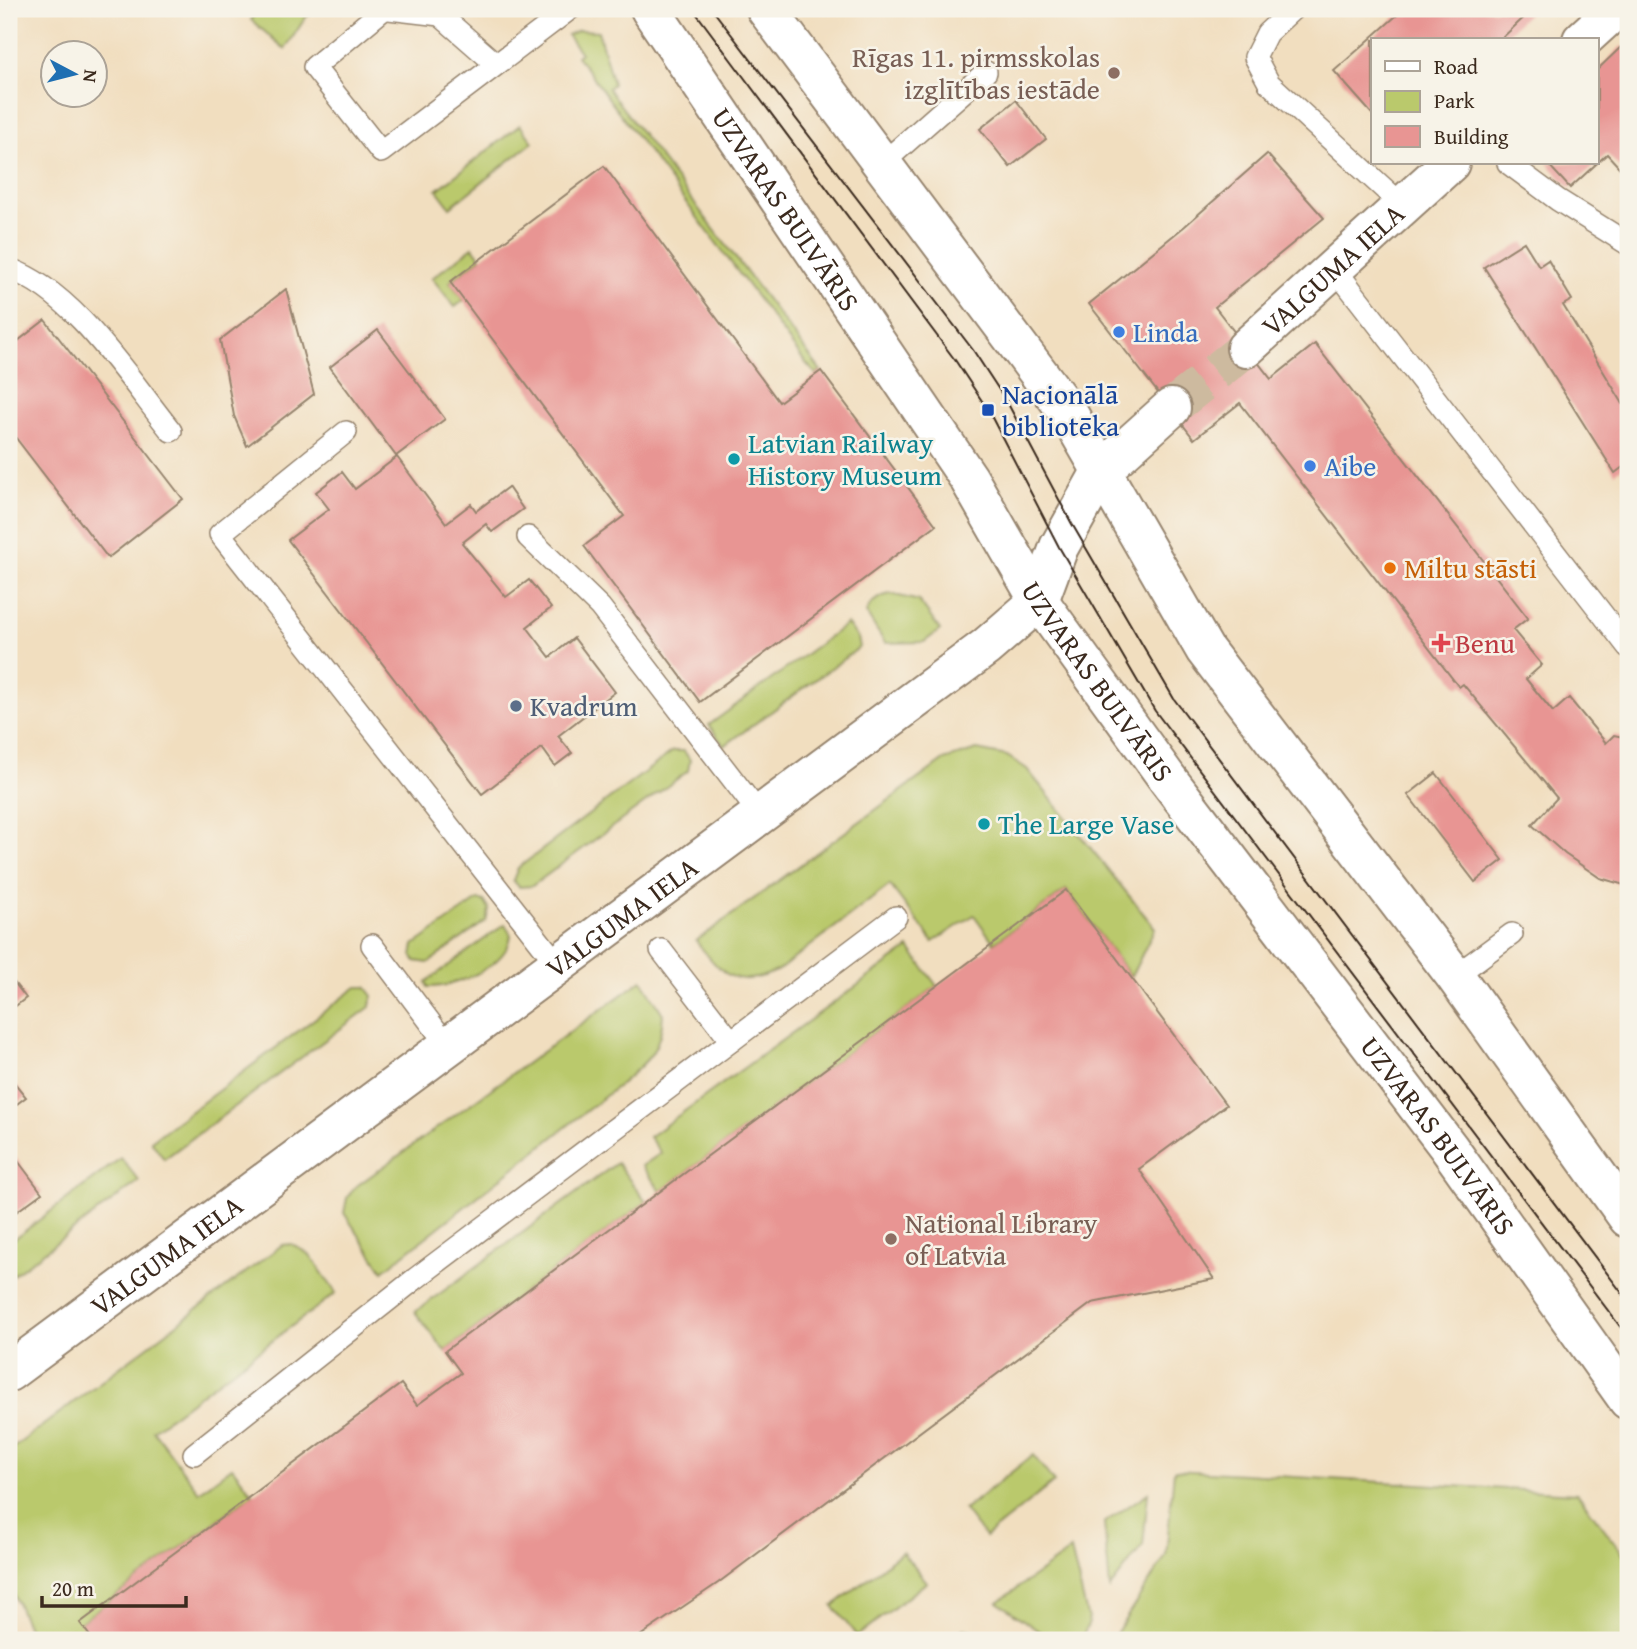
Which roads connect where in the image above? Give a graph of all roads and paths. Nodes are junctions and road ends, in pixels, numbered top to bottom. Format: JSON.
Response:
{"nodes":[{"id":1,"x":387,"y":9,"type":"edge"},
{"id":2,"x":570,"y":9,"type":"edge"},
{"id":3,"x":650,"y":9,"type":"edge"},
{"id":4,"x":766,"y":9,"type":"edge"},
{"id":5,"x":1293,"y":9,"type":"edge"},
{"id":6,"x":1616,"y":9,"type":"edge"},
{"id":7,"x":1584,"y":38,"type":"edge"},
{"id":8,"x":496,"y":64,"type":"junction"},
{"id":9,"x":986,"y":72,"type":"dead end"},
{"id":10,"x":884,"y":162,"type":"junction"},
{"id":11,"x":1449,"y":164,"type":"edge"},
{"id":12,"x":1509,"y":164,"type":"edge"},
{"id":13,"x":1403,"y":206,"type":"junction"},
{"id":14,"x":1628,"y":244,"type":"edge"},
{"id":15,"x":9,"y":269,"type":"edge"},
{"id":16,"x":1335,"y":269,"type":"junction"},
{"id":17,"x":1247,"y":348,"type":"tunnel mouth"},
{"id":18,"x":1171,"y":408,"type":"tunnel mouth"},
{"id":19,"x":171,"y":430,"type":"dead end"},
{"id":20,"x":346,"y":432,"type":"dead end"},
{"id":21,"x":1102,"y":470,"type":"junction"},
{"id":22,"x":528,"y":537,"type":"dead end"},
{"id":23,"x":1039,"y":601,"type":"junction"},
{"id":24,"x":1628,"y":647,"type":"edge"},
{"id":25,"x":761,"y":816,"type":"junction"},
{"id":26,"x":896,"y":917,"type":"dead end"},
{"id":27,"x":1512,"y":934,"type":"dead end"},
{"id":28,"x":372,"y":945,"type":"dead end"},
{"id":29,"x":661,"y":950,"type":"dead end"},
{"id":30,"x":558,"y":965,"type":"junction"},
{"id":31,"x":1455,"y":976,"type":"junction"},
{"id":32,"x":731,"y":1041,"type":"junction"},
{"id":33,"x":448,"y":1046,"type":"junction"},
{"id":34,"x":1628,"y":1217,"type":"edge"},
{"id":35,"x":9,"y":1372,"type":"edge"},
{"id":36,"x":1628,"y":1400,"type":"edge"},
{"id":37,"x":194,"y":1454,"type":"dead end"}],
"edges":[{"from":1,"to":8,"type":"lane"},
{"from":1,"to":8,"type":"lane"},
{"from":2,"to":8,"type":"lane"},
{"from":3,"to":23,"type":"main road","name":"UZVARAS BULVĀRIS"},
{"from":4,"to":10,"type":"main road"},
{"from":5,"to":13,"type":"lane"},
{"from":6,"to":7,"type":"main road"},
{"from":9,"to":10,"type":"lane"},
{"from":10,"to":21,"type":"main road"},
{"from":11,"to":13,"type":"main road","name":"VALGUMA IELA"},
{"from":12,"to":14,"type":"lane"},
{"from":13,"to":16,"type":"main road","name":"VALGUMA IELA"},
{"from":15,"to":19,"type":"lane"},
{"from":16,"to":17,"type":"main road","name":"VALGUMA IELA"},
{"from":16,"to":24,"type":"lane"},
{"from":18,"to":21,"type":"main road","name":"VALGUMA IELA"},
{"from":20,"to":30,"type":"lane"},
{"from":21,"to":23,"type":"main road","name":"VALGUMA IELA"},
{"from":21,"to":31,"type":"main road"},
{"from":22,"to":25,"type":"lane"},
{"from":23,"to":25,"type":"main road","name":"VALGUMA IELA"},
{"from":23,"to":36,"type":"main road","name":"UZVARAS BULVĀRIS"},
{"from":25,"to":30,"type":"main road","name":"VALGUMA IELA"},
{"from":26,"to":32,"type":"lane"},
{"from":27,"to":31,"type":"lane"},
{"from":28,"to":33,"type":"lane"},
{"from":29,"to":32,"type":"lane"},
{"from":30,"to":33,"type":"main road","name":"VALGUMA IELA"},
{"from":31,"to":34,"type":"main road"},
{"from":32,"to":37,"type":"lane"},
{"from":33,"to":35,"type":"main road","name":"VALGUMA IELA"}]}
